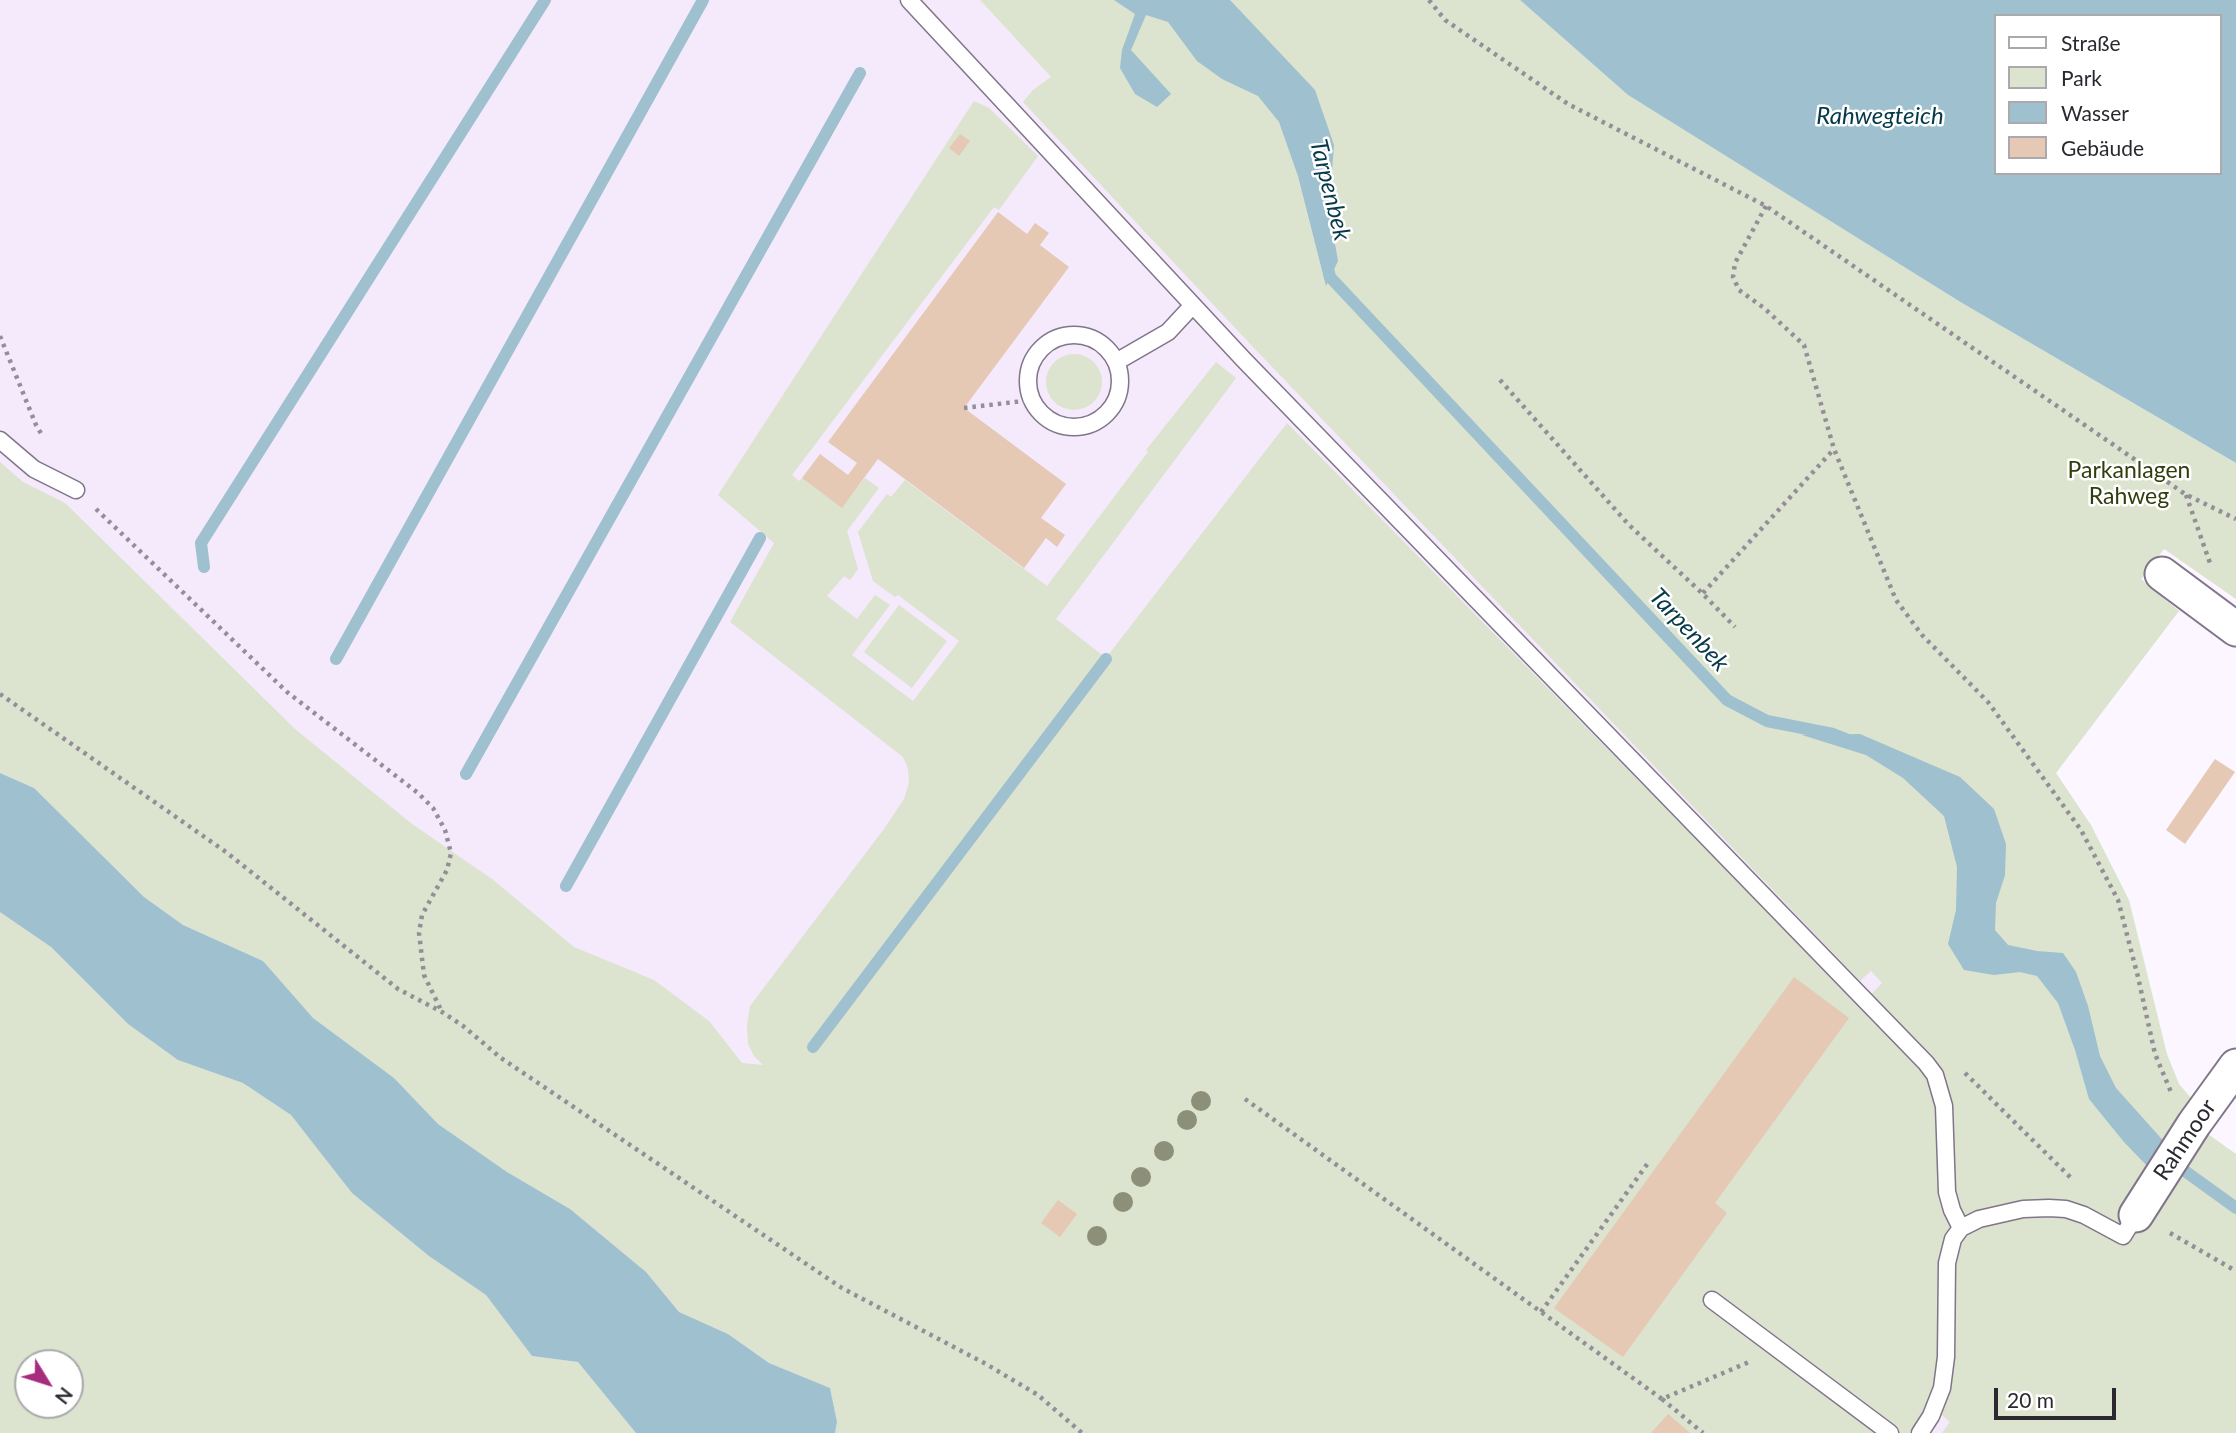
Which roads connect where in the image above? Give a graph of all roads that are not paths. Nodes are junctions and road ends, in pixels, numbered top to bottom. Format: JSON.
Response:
{"nodes":[{"id":1,"x":909,"y":0,"type":"edge"},
{"id":2,"x":1193,"y":305,"type":"junction"},
{"id":3,"x":1116,"y":362,"type":"junction"},
{"id":4,"x":0,"y":440,"type":"edge"},
{"id":5,"x":76,"y":490,"type":"road end"},
{"id":6,"x":2162,"y":573,"type":"dead end"},
{"id":7,"x":2227,"y":622,"type":"edge"},
{"id":8,"x":2236,"y":1066,"type":"edge"},
{"id":9,"x":2145,"y":1201,"type":"joint"},
{"id":10,"x":1961,"y":1228,"type":"junction"},
{"id":11,"x":1712,"y":1300,"type":"dead end"},
{"id":12,"x":1890,"y":1433,"type":"edge"},
{"id":13,"x":1920,"y":1433,"type":"edge"}],
"edges":[{"from":1,"to":2,"type":"lane"},
{"from":2,"to":3,"type":"lane"},
{"from":2,"to":10,"type":"lane"},
{"from":3,"to":3,"type":"lane"},
{"from":4,"to":5,"type":"lane"},
{"from":6,"to":7,"type":"street"},
{"from":8,"to":9,"type":"street","name":"Rahmoor"},
{"from":9,"to":10,"type":"lane"},
{"from":10,"to":13,"type":"lane"},
{"from":11,"to":12,"type":"lane"}]}
